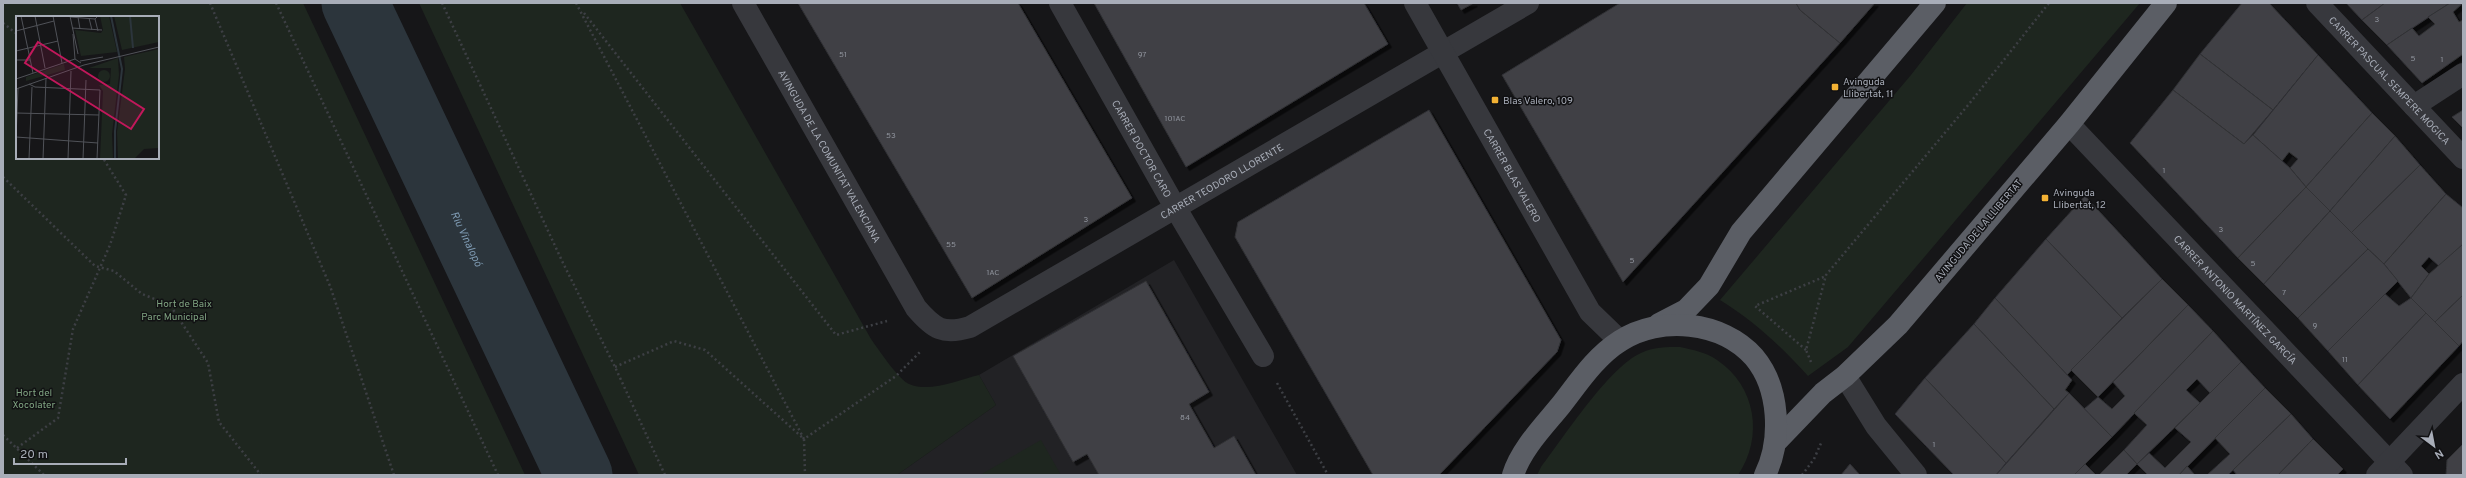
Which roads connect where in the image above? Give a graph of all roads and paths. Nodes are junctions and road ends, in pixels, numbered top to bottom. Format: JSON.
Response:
{"nodes":[{"id":1,"x":210,"y":3,"type":"edge"},
{"id":2,"x":276,"y":3,"type":"edge"},
{"id":3,"x":442,"y":3,"type":"edge"},
{"id":4,"x":576,"y":3,"type":"edge"},
{"id":5,"x":743,"y":3,"type":"edge"},
{"id":6,"x":1060,"y":3,"type":"edge"},
{"id":7,"x":1415,"y":3,"type":"edge"},
{"id":8,"x":1528,"y":3,"type":"edge"},
{"id":9,"x":1934,"y":3,"type":"edge"},
{"id":10,"x":2049,"y":3,"type":"edge"},
{"id":11,"x":2166,"y":3,"type":"edge"},
{"id":12,"x":2317,"y":3,"type":"edge"},
{"id":13,"x":580,"y":7,"type":"junction"},
{"id":14,"x":3,"y":23,"type":"edge"},
{"id":15,"x":16,"y":33,"type":"edge"},
{"id":16,"x":1443,"y":54,"type":"junction"},
{"id":17,"x":2463,"y":74,"type":"edge"},
{"id":18,"x":2414,"y":106,"type":"junction"},
{"id":19,"x":2069,"y":124,"type":"junction"},
{"id":20,"x":2463,"y":158,"type":"edge"},
{"id":21,"x":104,"y":159,"type":"edge"},
{"id":22,"x":3,"y":177,"type":"edge"},
{"id":23,"x":1175,"y":207,"type":"junction"},
{"id":24,"x":99,"y":267,"type":"junction"},
{"id":25,"x":1826,"y":275,"type":"junction"},
{"id":26,"x":916,"y":308,"type":"joint"},
{"id":27,"x":887,"y":321,"type":"dead end"},
{"id":28,"x":1656,"y":326,"type":"junction"},
{"id":29,"x":1620,"y":341,"type":"junction"},
{"id":30,"x":1806,"y":350,"type":"junction"},
{"id":31,"x":1262,"y":356,"type":"joint"},
{"id":32,"x":615,"y":367,"type":"junction"},
{"id":33,"x":896,"y":376,"type":"dead end"},
{"id":34,"x":1845,"y":376,"type":"junction"},
{"id":35,"x":2463,"y":384,"type":"edge"},
{"id":36,"x":1823,"y":393,"type":"junction"},
{"id":37,"x":3,"y":435,"type":"edge"},
{"id":38,"x":804,"y":439,"type":"junction"},
{"id":39,"x":1823,"y":439,"type":"dead end"},
{"id":40,"x":1775,"y":443,"type":"junction"},
{"id":41,"x":17,"y":448,"type":"junction"},
{"id":42,"x":2390,"y":471,"type":"edge"},
{"id":43,"x":44,"y":474,"type":"edge"},
{"id":44,"x":39,"y":475,"type":"edge"},
{"id":45,"x":261,"y":475,"type":"edge"},
{"id":46,"x":394,"y":475,"type":"edge"},
{"id":47,"x":498,"y":475,"type":"edge"},
{"id":48,"x":665,"y":475,"type":"edge"},
{"id":49,"x":805,"y":475,"type":"edge"},
{"id":50,"x":1328,"y":475,"type":"edge"},
{"id":51,"x":1513,"y":475,"type":"edge"},
{"id":52,"x":1764,"y":475,"type":"edge"},
{"id":53,"x":1802,"y":475,"type":"edge"},
{"id":54,"x":1916,"y":475,"type":"edge"}],
"edges":[{"from":1,"to":46,"type":"path"},
{"from":2,"to":47,"type":"path"},
{"from":3,"to":32,"type":"path"},
{"from":4,"to":13,"type":"path"},
{"from":5,"to":26,"type":"street","name":"AVINGUDA DE LA COMUNITAT VALENCIANA"},
{"from":6,"to":23,"type":"street","name":"CARRER DOCTOR CARO"},
{"from":7,"to":16,"type":"street","name":"CARRER BLAS VALERO"},
{"from":8,"to":16,"type":"street","name":"CARRER TEODORO LLORENTE"},
{"from":9,"to":28,"type":"highway"},
{"from":10,"to":25,"type":"path"},
{"from":11,"to":19,"type":"highway","name":"AVINGUDA DE LA LLIBERTAT"},
{"from":12,"to":18,"type":"street","name":"CARRER PASCUAL SEMPERE MOGICA"},
{"from":13,"to":27,"type":"path"},
{"from":13,"to":38,"type":"path"},
{"from":14,"to":15,"type":"path"},
{"from":16,"to":23,"type":"street","name":"CARRER TEODORO LLORENTE"},
{"from":16,"to":29,"type":"street","name":"CARRER BLAS VALERO"},
{"from":17,"to":18,"type":"street"},
{"from":18,"to":20,"type":"street","name":"CARRER PASCUAL SEMPERE MOGICA"},
{"from":19,"to":34,"type":"highway","name":"AVINGUDA DE LA LLIBERTAT"},
{"from":19,"to":42,"type":"street","name":"CARRER ANTONIO MARTÍNEZ GARCÍA"},
{"from":21,"to":24,"type":"path"},
{"from":22,"to":24,"type":"path"},
{"from":23,"to":26,"type":"street","name":"CARRER TEODORO LLORENTE"},
{"from":23,"to":31,"type":"street","name":"CARRER DOCTOR CARO"},
{"from":24,"to":41,"type":"path"},
{"from":24,"to":45,"type":"path"},
{"from":25,"to":30,"type":"path"},
{"from":25,"to":30,"type":"path"},
{"from":28,"to":29,"type":"highway"},
{"from":28,"to":40,"type":"highway"},
{"from":29,"to":51,"type":"highway"},
{"from":30,"to":36,"type":"path"},
{"from":31,"to":50,"type":"path"},
{"from":32,"to":38,"type":"path"},
{"from":32,"to":48,"type":"path"},
{"from":33,"to":38,"type":"path"},
{"from":34,"to":36,"type":"highway","name":"AVINGUDA DE LA LLIBERTAT"},
{"from":34,"to":54,"type":"street"},
{"from":35,"to":42,"type":"street"},
{"from":36,"to":40,"type":"highway","name":"AVINGUDA DE LA LLIBERTAT"},
{"from":37,"to":41,"type":"path"},
{"from":38,"to":49,"type":"path"},
{"from":39,"to":53,"type":"path"},
{"from":40,"to":52,"type":"highway"},
{"from":41,"to":43,"type":"path"},
{"from":43,"to":44,"type":"path"}]}
